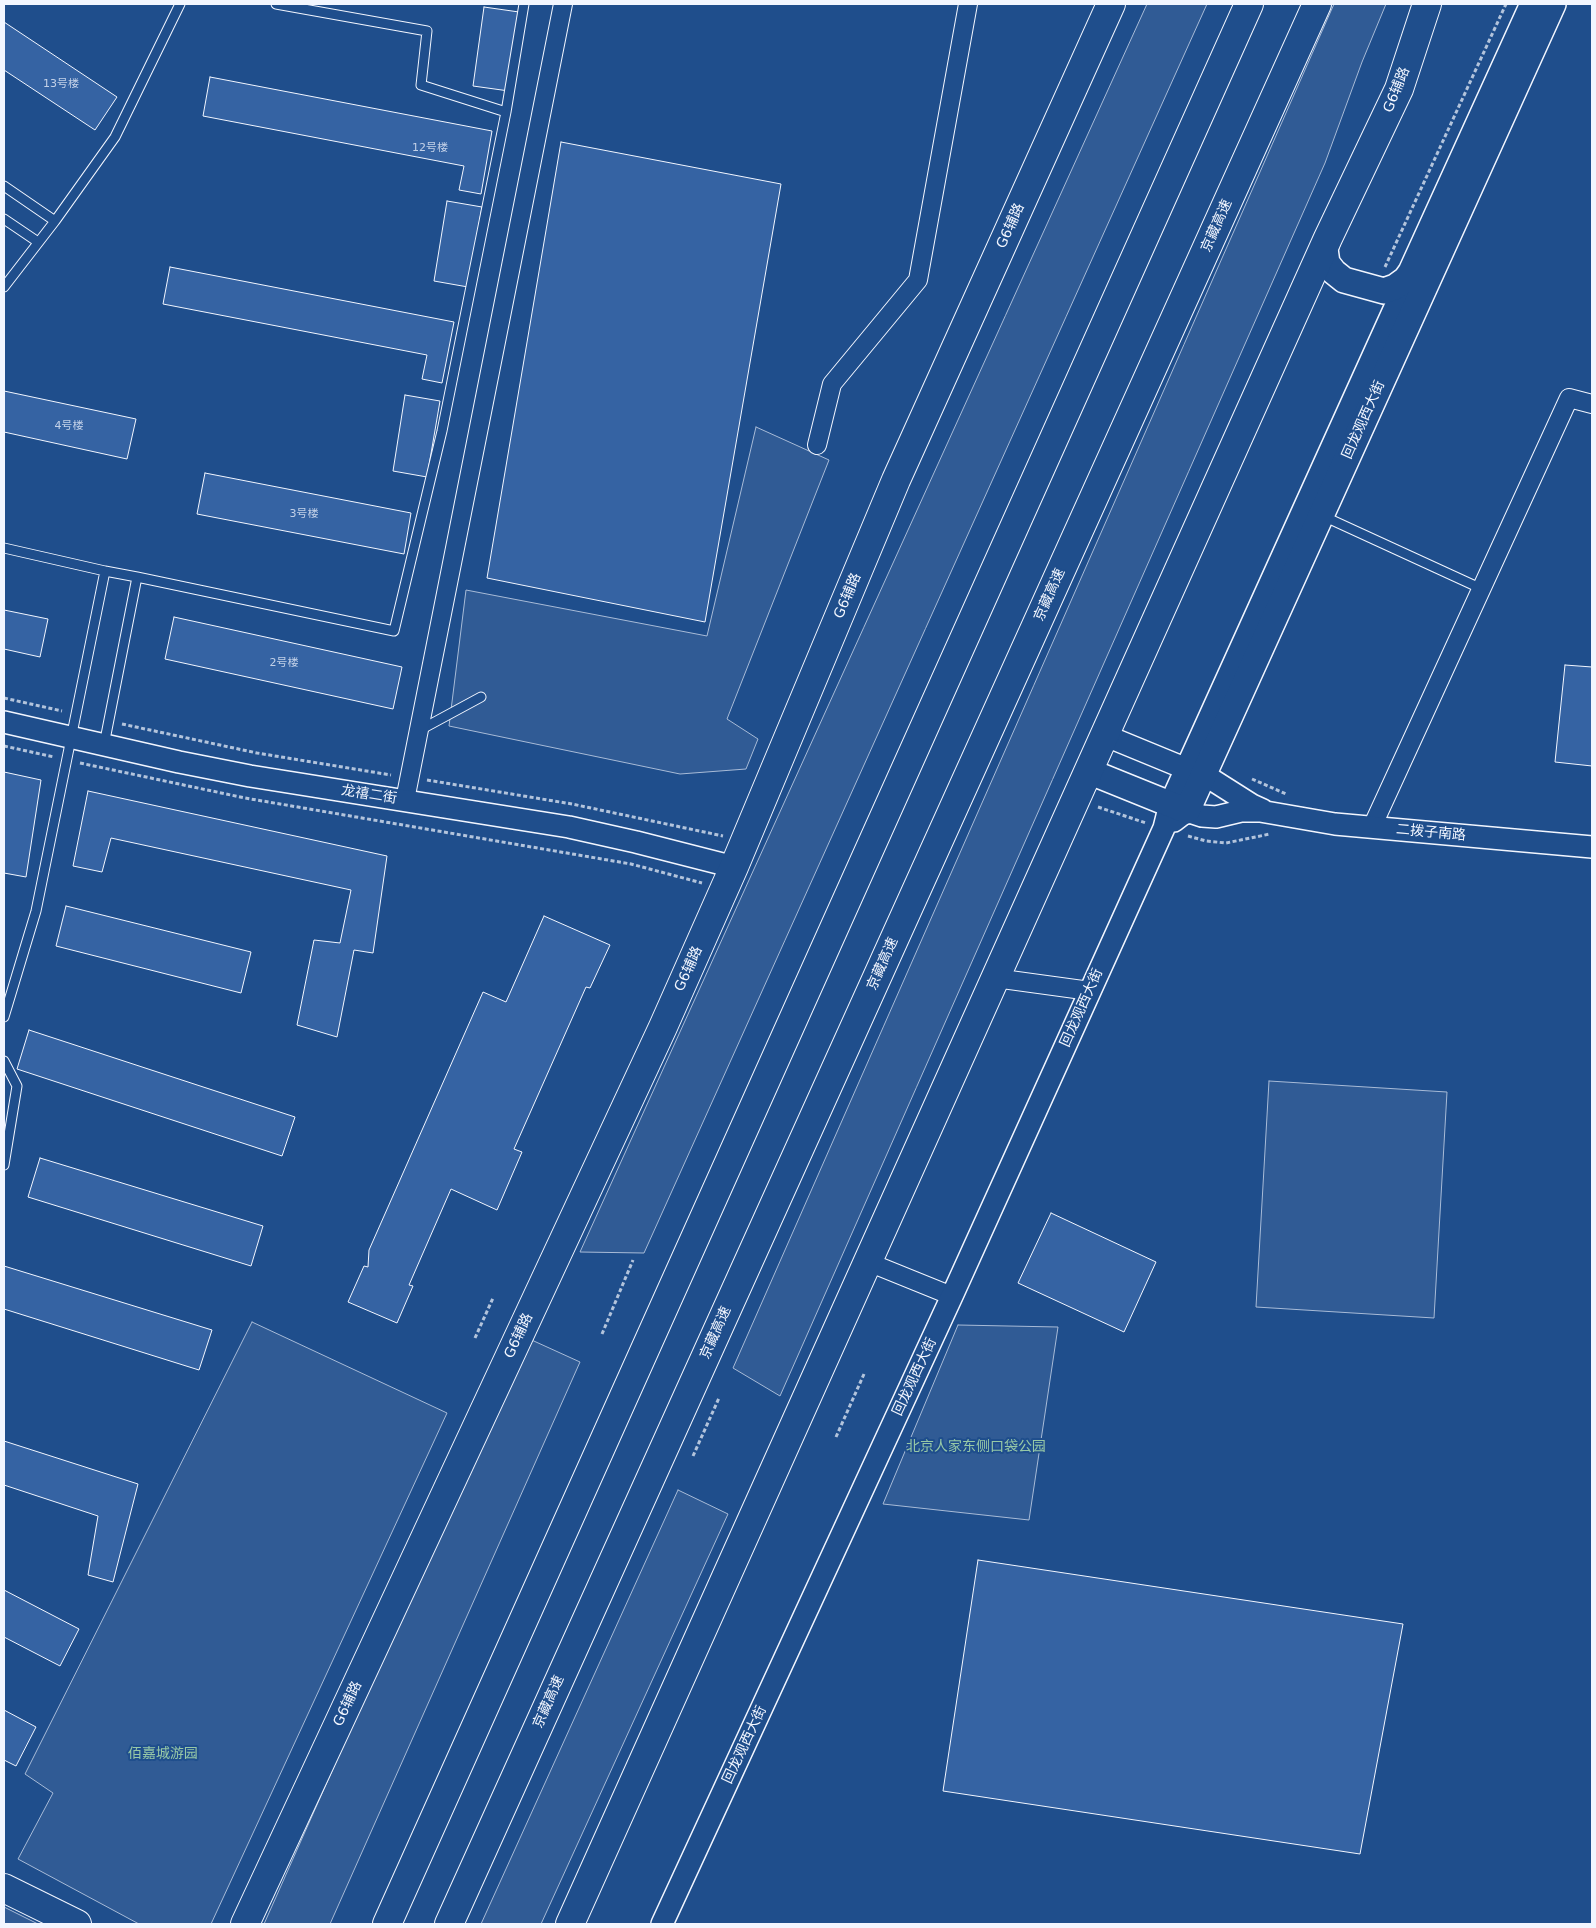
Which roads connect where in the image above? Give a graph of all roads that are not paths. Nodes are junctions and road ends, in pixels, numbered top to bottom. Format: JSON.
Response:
{"nodes":[{"id":1,"x":180,"y":4,"type":"edge"},
{"id":2,"x":276,"y":4,"type":"edge"},
{"id":3,"x":524,"y":4,"type":"edge"},
{"id":4,"x":563,"y":4,"type":"edge"},
{"id":5,"x":968,"y":4,"type":"edge"},
{"id":6,"x":1111,"y":4,"type":"edge"},
{"id":7,"x":1249,"y":4,"type":"edge"},
{"id":8,"x":1317,"y":4,"type":"edge"},
{"id":9,"x":1427,"y":4,"type":"edge"},
{"id":10,"x":1532,"y":4,"type":"edge"},
{"id":11,"x":1553,"y":4,"type":"edge"},
{"id":12,"x":506,"y":112,"type":"junction"},
{"id":13,"x":4,"y":186,"type":"edge"},
{"id":14,"x":4,"y":219,"type":"edge"},
{"id":15,"x":55,"y":221,"type":"junction"},
{"id":16,"x":1328,"y":238,"type":"junction"},
{"id":17,"x":38,"y":242,"type":"junction"},
{"id":18,"x":1411,"y":272,"type":"junction"},
{"id":19,"x":4,"y":287,"type":"edge"},
{"id":20,"x":1592,"y":404,"type":"edge"},
{"id":21,"x":817,"y":446,"type":"dead end"},
{"id":22,"x":1321,"y":516,"type":"junction"},
{"id":23,"x":4,"y":548,"type":"edge"},
{"id":24,"x":106,"y":571,"type":"junction"},
{"id":25,"x":137,"y":577,"type":"junction"},
{"id":26,"x":1482,"y":589,"type":"junction"},
{"id":27,"x":481,"y":697,"type":"dead end"},
{"id":28,"x":4,"y":722,"type":"edge"},
{"id":29,"x":419,"y":731,"type":"junction"},
{"id":30,"x":1104,"y":735,"type":"junction"},
{"id":31,"x":71,"y":737,"type":"junction"},
{"id":32,"x":104,"y":745,"type":"junction"},
{"id":33,"x":1088,"y":771,"type":"junction"},
{"id":34,"x":1194,"y":772,"type":"junction"},
{"id":35,"x":405,"y":800,"type":"junction"},
{"id":36,"x":1178,"y":808,"type":"junction"},
{"id":37,"x":1270,"y":812,"type":"junction"},
{"id":38,"x":1372,"y":828,"type":"junction"},
{"id":39,"x":1592,"y":847,"type":"edge"},
{"id":40,"x":724,"y":865,"type":"junction"},
{"id":41,"x":995,"y":978,"type":"junction"},
{"id":42,"x":1090,"y":991,"type":"junction"},
{"id":43,"x":4,"y":1017,"type":"edge"},
{"id":44,"x":4,"y":1062,"type":"edge"},
{"id":45,"x":4,"y":1165,"type":"edge"},
{"id":46,"x":868,"y":1262,"type":"junction"},
{"id":47,"x":952,"y":1296,"type":"junction"},
{"id":48,"x":4,"y":1888,"type":"edge"},
{"id":49,"x":77,"y":1924,"type":"edge"},
{"id":50,"x":245,"y":1924,"type":"edge"},
{"id":51,"x":387,"y":1924,"type":"edge"},
{"id":52,"x":449,"y":1924,"type":"edge"},
{"id":53,"x":570,"y":1924,"type":"edge"},
{"id":54,"x":662,"y":1924,"type":"edge"}],
"edges":[{"from":1,"to":15,"type":"lane"},
{"from":2,"to":12,"type":"lane"},
{"from":3,"to":12,"type":"lane"},
{"from":4,"to":29,"type":"street"},
{"from":5,"to":21,"type":"street"},
{"from":6,"to":40,"type":"main road","name":"G6辅路"},
{"from":7,"to":51,"type":"main road"},
{"from":8,"to":52,"type":"main road","name":"京藏高速"},
{"from":9,"to":16,"type":"main road","name":"G6辅路"},
{"from":10,"to":18,"type":"main road","name":"回龙观西大街"},
{"from":11,"to":22,"type":"main road","name":"回龙观西大街"},
{"from":12,"to":25,"type":"lane"},
{"from":13,"to":15,"type":"lane"},
{"from":14,"to":17,"type":"lane"},
{"from":15,"to":17,"type":"lane"},
{"from":16,"to":18,"type":"main road"},
{"from":16,"to":30,"type":"main road","name":"G6辅路"},
{"from":17,"to":19,"type":"lane"},
{"from":18,"to":34,"type":"street","name":"回龙观西大街"},
{"from":20,"to":26,"type":"street"},
{"from":22,"to":26,"type":"lane"},
{"from":22,"to":34,"type":"main road","name":"回龙观西大街"},
{"from":23,"to":24,"type":"lane"},
{"from":24,"to":25,"type":"lane"},
{"from":24,"to":31,"type":"lane"},
{"from":25,"to":32,"type":"lane"},
{"from":26,"to":38,"type":"street"},
{"from":27,"to":29,"type":"lane"},
{"from":28,"to":31,"type":"street","name":"龙禧二街"},
{"from":29,"to":35,"type":"street"},
{"from":30,"to":33,"type":"main road","name":"G6辅路"},
{"from":30,"to":34,"type":"street","name":"二拨子南路"},
{"from":31,"to":32,"type":"street","name":"龙禧二街"},
{"from":31,"to":43,"type":"lane"},
{"from":32,"to":35,"type":"street","name":"龙禧二街"},
{"from":33,"to":36,"type":"main road","name":"二拨子南路"},
{"from":33,"to":41,"type":"main road","name":"G6辅路"},
{"from":34,"to":36,"type":"main road","name":"回龙观西大街"},
{"from":34,"to":37,"type":"street","name":"二拨子南路"},
{"from":35,"to":40,"type":"street","name":"龙禧二街"},
{"from":36,"to":37,"type":"street","name":"二拨子南路"},
{"from":36,"to":42,"type":"street","name":"回龙观西大街"},
{"from":37,"to":38,"type":"street","name":"二拨子南路"},
{"from":38,"to":39,"type":"street","name":"二拨子南路"},
{"from":40,"to":50,"type":"main road","name":"G6辅路"},
{"from":41,"to":42,"type":"street"},
{"from":41,"to":46,"type":"main road","name":"G6辅路"},
{"from":42,"to":47,"type":"street","name":"回龙观西大街"},
{"from":44,"to":45,"type":"lane"},
{"from":46,"to":47,"type":"street"},
{"from":46,"to":53,"type":"main road","name":"G6辅路"},
{"from":47,"to":54,"type":"street","name":"回龙观西大街"},
{"from":48,"to":49,"type":"main road"}]}
